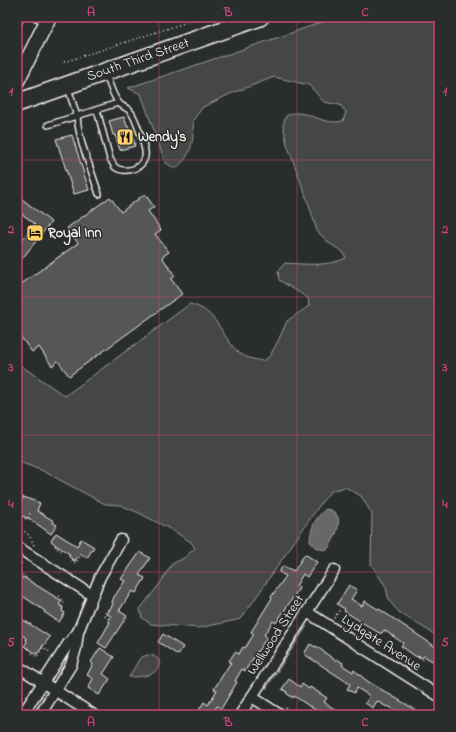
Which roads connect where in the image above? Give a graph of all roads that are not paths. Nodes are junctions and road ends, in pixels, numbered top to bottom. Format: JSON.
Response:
{"nodes":[{"id":1,"x":21,"y":17,"type":"edge"},
{"id":2,"x":260,"y":17,"type":"edge"},
{"id":3,"x":43,"y":19,"type":"edge"},
{"id":4,"x":17,"y":26,"type":"edge"},
{"id":5,"x":105,"y":71,"type":"junction"},
{"id":6,"x":17,"y":81,"type":"edge"},
{"id":7,"x":67,"y":85,"type":"junction"},
{"id":8,"x":17,"y":102,"type":"edge"},
{"id":9,"x":118,"y":103,"type":"junction"},
{"id":10,"x":97,"y":110,"type":"junction"},
{"id":11,"x":77,"y":116,"type":"junction"},
{"id":12,"x":48,"y":125,"type":"dead end"},
{"id":13,"x":99,"y":194,"type":"dead end"},
{"id":14,"x":121,"y":540,"type":"dead end"},
{"id":15,"x":17,"y":548,"type":"edge"},
{"id":16,"x":334,"y":570,"type":"dead end"},
{"id":17,"x":92,"y":595,"type":"junction"},
{"id":18,"x":308,"y":612,"type":"junction"},
{"id":19,"x":78,"y":632,"type":"junction"},
{"id":20,"x":17,"y":666,"type":"edge"},
{"id":21,"x":43,"y":683,"type":"junction"},
{"id":22,"x":56,"y":690,"type":"junction"},
{"id":23,"x":439,"y":696,"type":"edge"},
{"id":24,"x":252,"y":697,"type":"junction"},
{"id":25,"x":281,"y":710,"type":"edge"},
{"id":26,"x":92,"y":714,"type":"edge"},
{"id":27,"x":22,"y":715,"type":"edge"},
{"id":28,"x":40,"y":715,"type":"edge"},
{"id":29,"x":240,"y":715,"type":"edge"}],
"edges":[{"from":1,"to":4,"type":"lane"},
{"from":2,"to":5,"type":"highway","name":"South Third Street"},
{"from":3,"to":6,"type":"main road"},
{"from":5,"to":7,"type":"highway","name":"South Third Street"},
{"from":5,"to":9,"type":"lane"},
{"from":7,"to":8,"type":"highway","name":"South Third Street"},
{"from":7,"to":11,"type":"lane"},
{"from":9,"to":10,"type":"lane"},
{"from":9,"to":10,"type":"lane"},
{"from":10,"to":11,"type":"lane"},
{"from":11,"to":12,"type":"lane"},
{"from":11,"to":13,"type":"lane"},
{"from":14,"to":17,"type":"street"},
{"from":15,"to":17,"type":"street"},
{"from":16,"to":18,"type":"street","name":"Wellwood Street"},
{"from":17,"to":19,"type":"street"},
{"from":18,"to":23,"type":"street","name":"Lydgate Avenue"},
{"from":18,"to":24,"type":"street","name":"Wellwood Street"},
{"from":19,"to":21,"type":"street"},
{"from":19,"to":22,"type":"street"},
{"from":20,"to":21,"type":"street"},
{"from":21,"to":22,"type":"street"},
{"from":21,"to":27,"type":"street"},
{"from":22,"to":26,"type":"street"},
{"from":22,"to":28,"type":"street"},
{"from":24,"to":25,"type":"street"},
{"from":24,"to":29,"type":"street","name":"Wellwood Street"}]}
